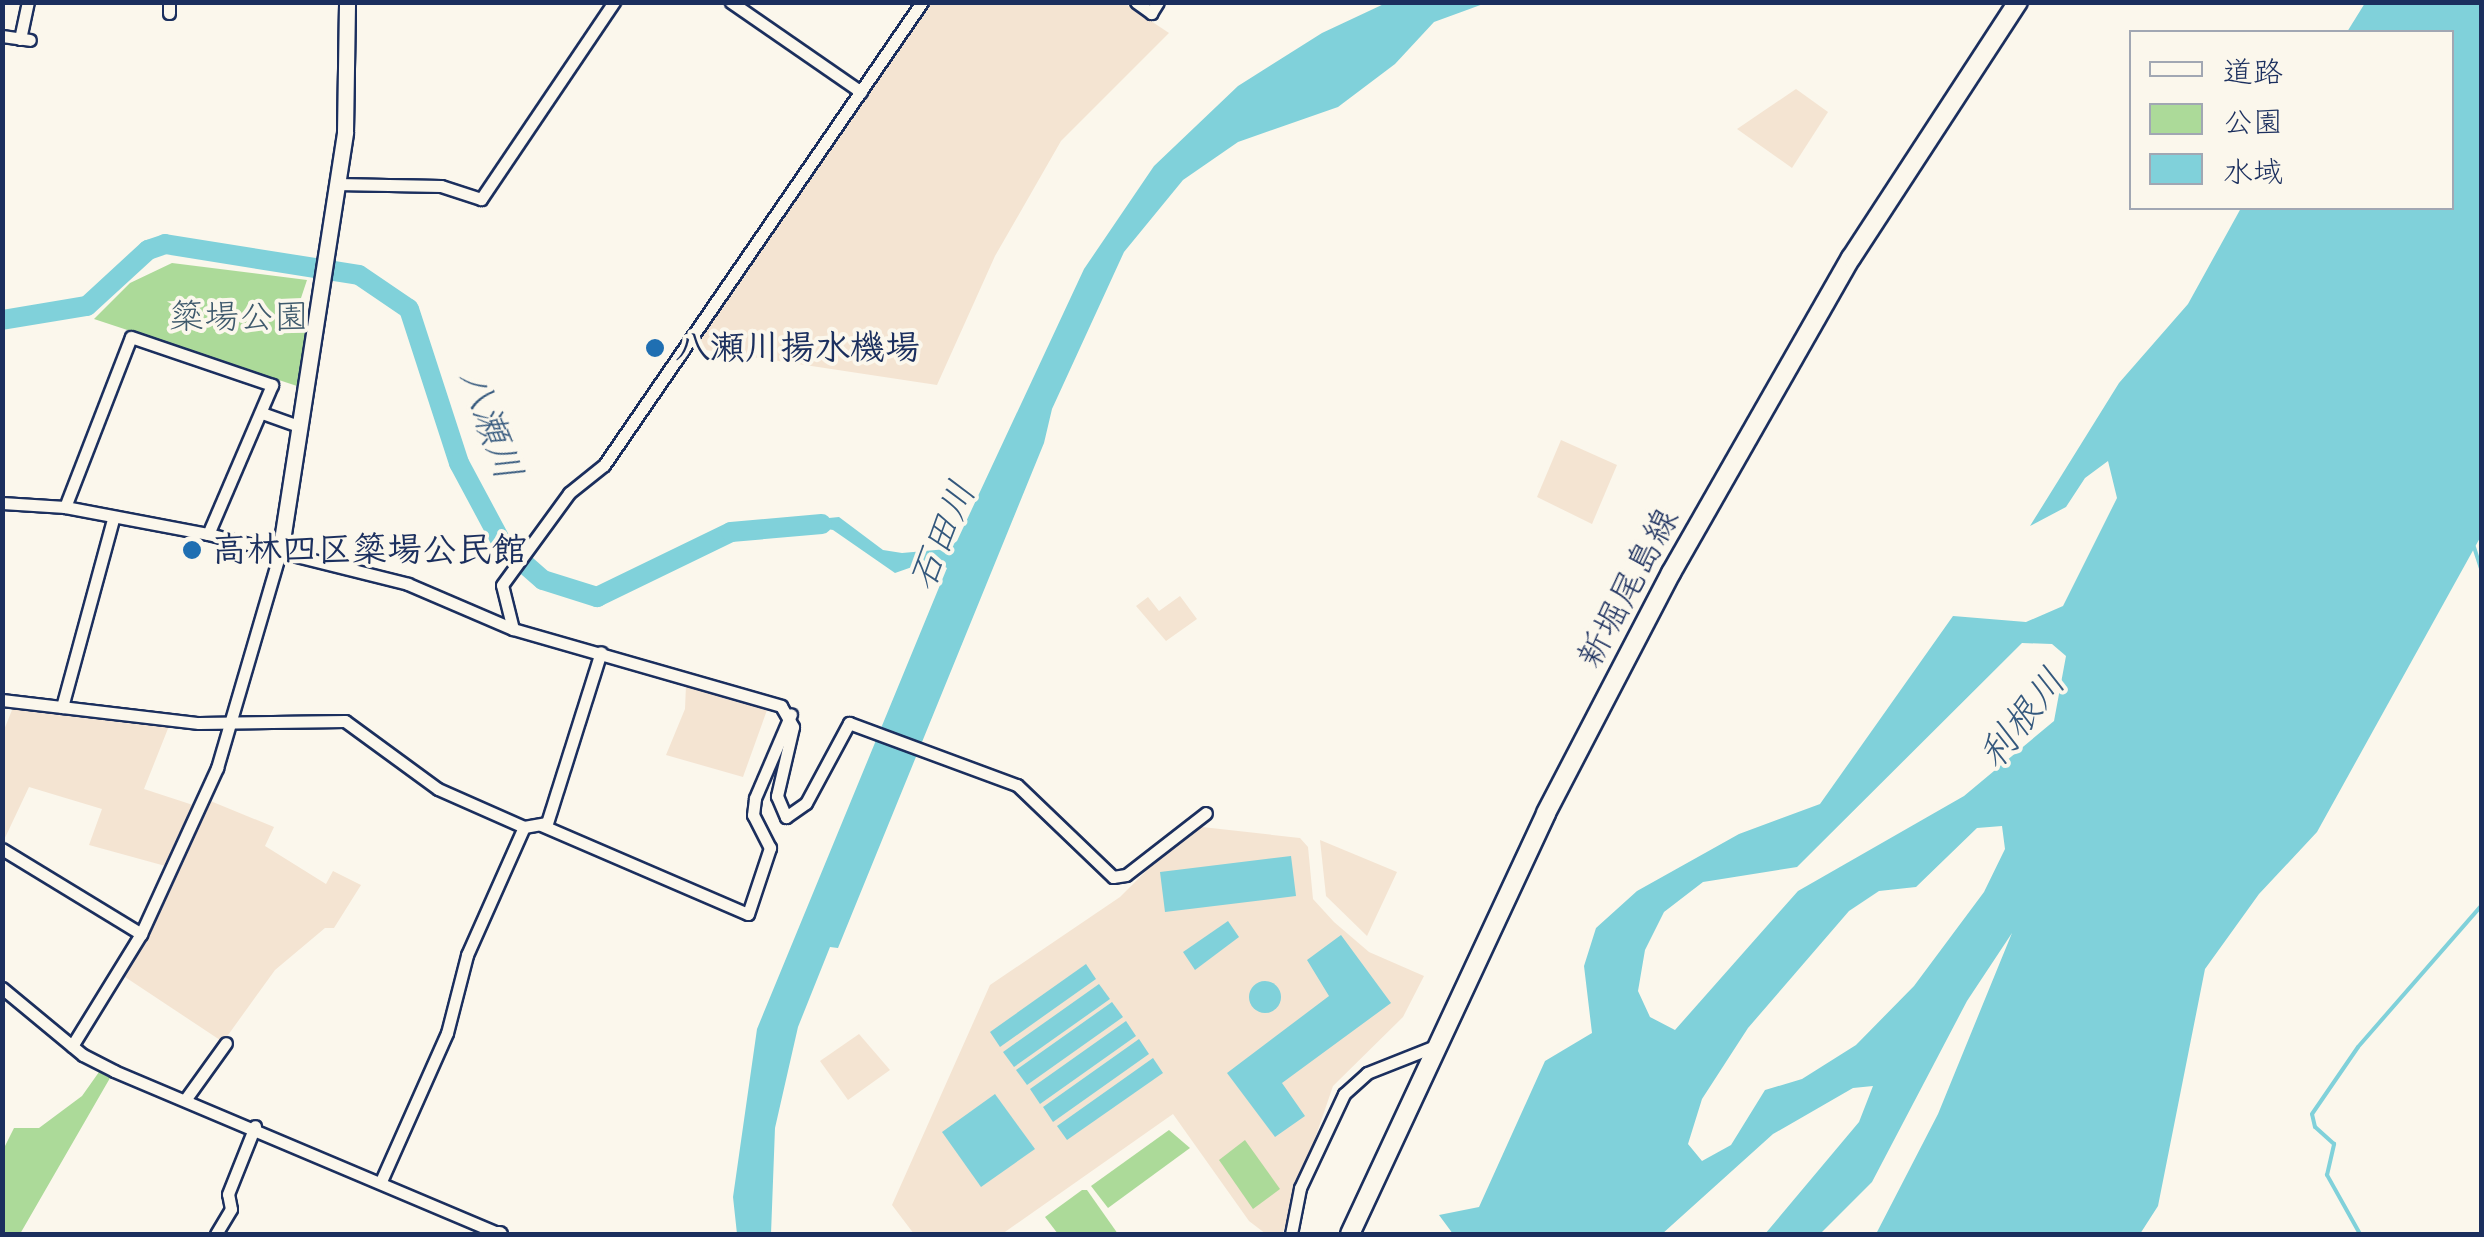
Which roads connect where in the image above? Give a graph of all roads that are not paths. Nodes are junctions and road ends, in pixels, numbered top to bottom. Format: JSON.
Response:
{"nodes":[{"id":1,"x":28,"y":2,"type":"edge"},
{"id":2,"x":347,"y":2,"type":"edge"},
{"id":3,"x":614,"y":2,"type":"edge"},
{"id":4,"x":731,"y":2,"type":"edge"},
{"id":5,"x":922,"y":2,"type":"edge"},
{"id":6,"x":1136,"y":2,"type":"edge"},
{"id":7,"x":1158,"y":2,"type":"edge"},
{"id":8,"x":2018,"y":2,"type":"edge"},
{"id":9,"x":2,"y":36,"type":"edge"},
{"id":10,"x":860,"y":92,"type":"junction"},
{"id":11,"x":336,"y":184,"type":"junction"},
{"id":12,"x":262,"y":413,"type":"junction"},
{"id":13,"x":301,"y":427,"type":"junction"},
{"id":14,"x":2,"y":503,"type":"edge"},
{"id":15,"x":65,"y":507,"type":"junction"},
{"id":16,"x":113,"y":520,"type":"junction"},
{"id":17,"x":208,"y":534,"type":"junction"},
{"id":18,"x":280,"y":553,"type":"junction"},
{"id":19,"x":513,"y":629,"type":"junction"},
{"id":20,"x":601,"y":652,"type":"junction"},
{"id":21,"x":2,"y":700,"type":"edge"},
{"id":22,"x":62,"y":708,"type":"junction"},
{"id":23,"x":790,"y":714,"type":"junction"},
{"id":24,"x":234,"y":721,"type":"junction"},
{"id":25,"x":1206,"y":813,"type":"dead end"},
{"id":26,"x":539,"y":824,"type":"junction"},
{"id":27,"x":524,"y":827,"type":"junction"},
{"id":28,"x":2,"y":848,"type":"edge"},
{"id":29,"x":141,"y":934,"type":"junction"},
{"id":30,"x":2,"y":988,"type":"edge"},
{"id":31,"x":226,"y":1043,"type":"dead end"},
{"id":32,"x":72,"y":1046,"type":"junction"},
{"id":33,"x":1433,"y":1047,"type":"junction"},
{"id":34,"x":184,"y":1100,"type":"junction"},
{"id":35,"x":256,"y":1126,"type":"junction"},
{"id":36,"x":382,"y":1179,"type":"junction"},
{"id":37,"x":216,"y":1234,"type":"edge"},
{"id":38,"x":498,"y":1234,"type":"edge"},
{"id":39,"x":1290,"y":1234,"type":"edge"},
{"id":40,"x":1350,"y":1234,"type":"edge"}],
"edges":[{"from":1,"to":9,"type":"street"},
{"from":2,"to":11,"type":"street"},
{"from":3,"to":11,"type":"street"},
{"from":4,"to":10,"type":"street"},
{"from":5,"to":10,"type":"street"},
{"from":6,"to":7,"type":"street"},
{"from":8,"to":33,"type":"main road","name":"新堀尾島線"},
{"from":10,"to":19,"type":"street"},
{"from":11,"to":13,"type":"street"},
{"from":12,"to":13,"type":"street"},
{"from":12,"to":15,"type":"street"},
{"from":12,"to":17,"type":"street"},
{"from":13,"to":18,"type":"street"},
{"from":14,"to":15,"type":"street"},
{"from":15,"to":16,"type":"street"},
{"from":16,"to":17,"type":"street"},
{"from":16,"to":22,"type":"street"},
{"from":17,"to":18,"type":"street"},
{"from":18,"to":19,"type":"street"},
{"from":18,"to":24,"type":"street"},
{"from":19,"to":20,"type":"street"},
{"from":20,"to":23,"type":"street"},
{"from":20,"to":26,"type":"street"},
{"from":21,"to":22,"type":"street"},
{"from":22,"to":24,"type":"street"},
{"from":23,"to":25,"type":"street"},
{"from":23,"to":26,"type":"street"},
{"from":24,"to":27,"type":"street"},
{"from":24,"to":29,"type":"street"},
{"from":26,"to":27,"type":"street"},
{"from":27,"to":36,"type":"street"},
{"from":28,"to":29,"type":"street"},
{"from":29,"to":32,"type":"street"},
{"from":30,"to":32,"type":"street"},
{"from":31,"to":34,"type":"street"},
{"from":32,"to":34,"type":"street"},
{"from":33,"to":39,"type":"street"},
{"from":33,"to":40,"type":"main road","name":"新堀尾島線"},
{"from":34,"to":35,"type":"street"},
{"from":35,"to":36,"type":"street"},
{"from":35,"to":37,"type":"street"},
{"from":36,"to":38,"type":"street"}]}
